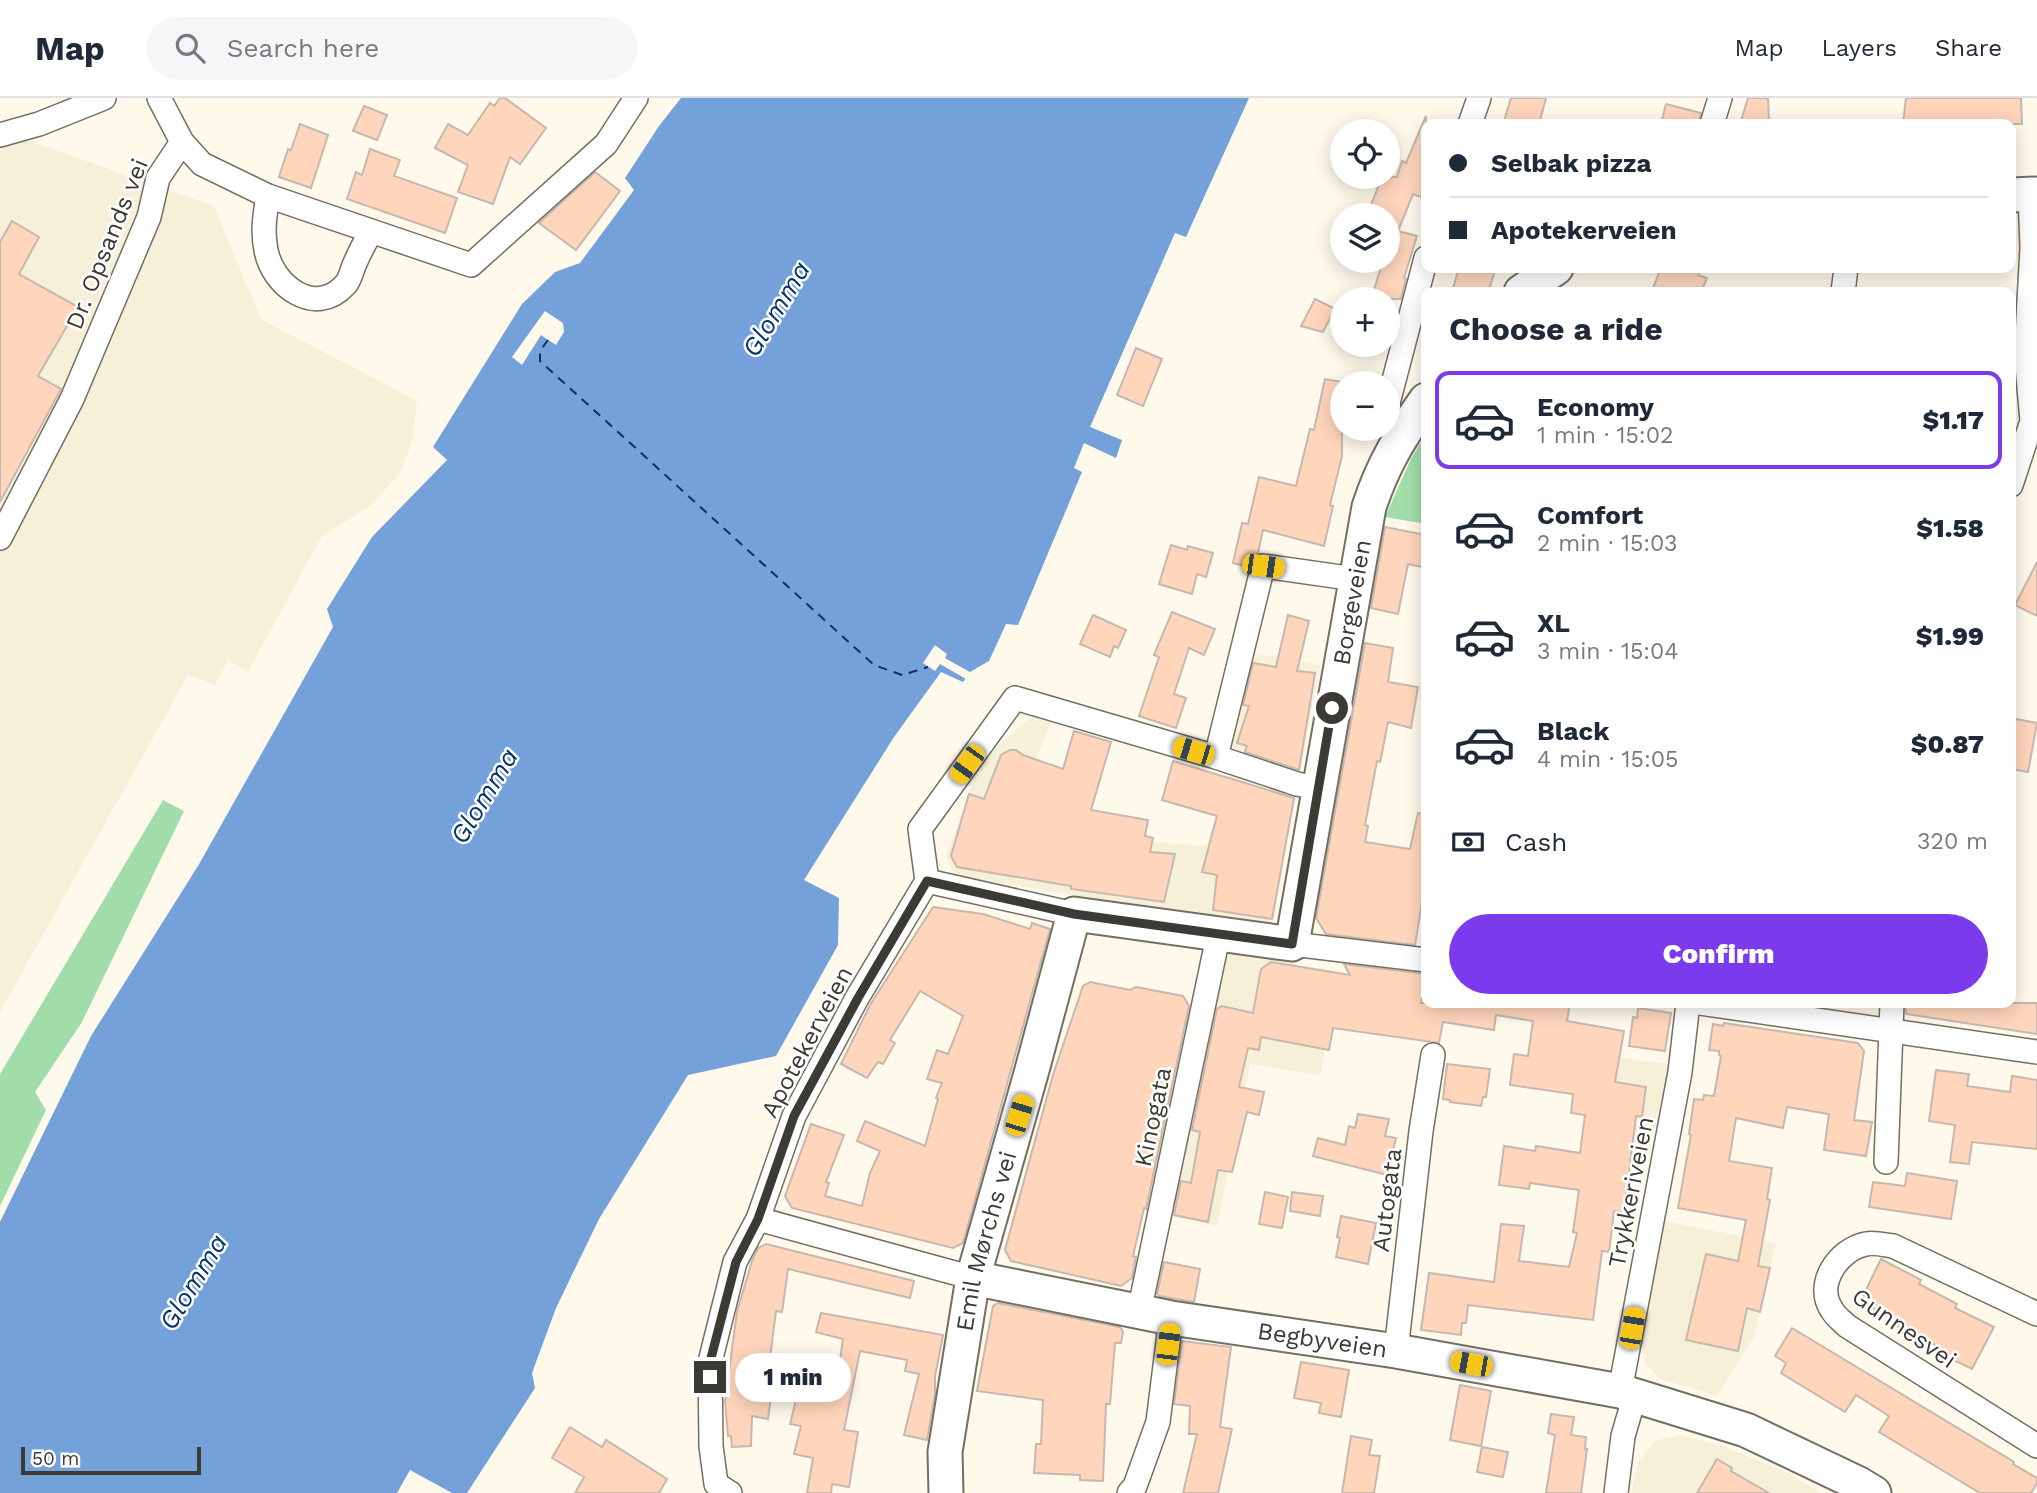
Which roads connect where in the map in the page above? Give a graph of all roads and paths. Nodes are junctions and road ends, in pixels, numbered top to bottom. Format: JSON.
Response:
{"nodes":[{"id":1,"x":104,"y":98,"type":"edge"},
{"id":2,"x":159,"y":98,"type":"edge"},
{"id":3,"x":636,"y":98,"type":"edge"},
{"id":4,"x":1479,"y":98,"type":"edge"},
{"id":5,"x":1720,"y":98,"type":"edge"},
{"id":6,"x":1472,"y":119,"type":"edge"},
{"id":7,"x":1714,"y":119,"type":"edge"},
{"id":8,"x":0,"y":135,"type":"edge"},
{"id":9,"x":182,"y":142,"type":"junction"},
{"id":10,"x":2026,"y":194,"type":"edge"},
{"id":11,"x":268,"y":196,"type":"junction"},
{"id":12,"x":371,"y":232,"type":"junction"},
{"id":13,"x":1422,"y":273,"type":"edge"},
{"id":14,"x":1396,"y":371,"type":"edge"},
{"id":15,"x":1421,"y":405,"type":"edge"},
{"id":16,"x":1400,"y":425,"type":"edge"},
{"id":17,"x":1391,"y":441,"type":"edge"},
{"id":18,"x":2016,"y":470,"type":"edge"},
{"id":19,"x":0,"y":538,"type":"edge"},
{"id":20,"x":1355,"y":579,"type":"junction"},
{"id":21,"x":1216,"y":758,"type":"junction"},
{"id":22,"x":1318,"y":788,"type":"junction"},
{"id":23,"x":927,"y":881,"type":"junction"},
{"id":24,"x":1074,"y":914,"type":"junction"},
{"id":25,"x":1219,"y":932,"type":"junction"},
{"id":26,"x":1292,"y":944,"type":"junction"},
{"id":27,"x":1421,"y":959,"type":"edge"},
{"id":28,"x":1687,"y":1008,"type":"edge"},
{"id":29,"x":1770,"y":1008,"type":"edge"},
{"id":30,"x":1892,"y":1008,"type":"edge"},
{"id":31,"x":1891,"y":1029,"type":"junction"},
{"id":32,"x":2037,"y":1052,"type":"edge"},
{"id":33,"x":1433,"y":1055,"type":"dead end"},
{"id":34,"x":1886,"y":1162,"type":"dead end"},
{"id":35,"x":758,"y":1219,"type":"junction"},
{"id":36,"x":973,"y":1278,"type":"junction"},
{"id":37,"x":2037,"y":1314,"type":"edge"},
{"id":38,"x":1155,"y":1315,"type":"junction"},
{"id":39,"x":1396,"y":1351,"type":"junction"},
{"id":40,"x":1627,"y":1393,"type":"junction"},
{"id":41,"x":2037,"y":1446,"type":"edge"},
{"id":42,"x":723,"y":1488,"type":"edge"},
{"id":43,"x":946,"y":1493,"type":"edge"},
{"id":44,"x":1129,"y":1493,"type":"edge"},
{"id":45,"x":1616,"y":1493,"type":"edge"},
{"id":46,"x":1874,"y":1493,"type":"edge"}],
"edges":[{"from":1,"to":8,"type":"street"},
{"from":2,"to":9,"type":"street"},
{"from":3,"to":12,"type":"street","name":"Dr. Opsands vei"},
{"from":4,"to":6,"type":"street"},
{"from":5,"to":7,"type":"street"},
{"from":9,"to":11,"type":"street","name":"Dr. Opsands vei"},
{"from":9,"to":19,"type":"street","name":"Dr. Opsands vei"},
{"from":10,"to":18,"type":"street"},
{"from":11,"to":12,"type":"street","name":"Dr. Opsands vei"},
{"from":11,"to":12,"type":"street"},
{"from":13,"to":14,"type":"street"},
{"from":15,"to":16,"type":"main road","name":"Borgeveien"},
{"from":17,"to":20,"type":"main road","name":"Borgeveien"},
{"from":20,"to":21,"type":"street"},
{"from":20,"to":22,"type":"main road","name":"Borgeveien"},
{"from":21,"to":22,"type":"street"},
{"from":21,"to":23,"type":"street"},
{"from":22,"to":26,"type":"main road","name":"Borgeveien"},
{"from":23,"to":24,"type":"street"},
{"from":23,"to":35,"type":"street","name":"Apotekerveien"},
{"from":24,"to":25,"type":"main road"},
{"from":24,"to":36,"type":"main road","name":"Emil Mørchs vei"},
{"from":25,"to":26,"type":"main road"},
{"from":25,"to":38,"type":"street","name":"Kinogata"},
{"from":26,"to":27,"type":"street"},
{"from":28,"to":40,"type":"street","name":"Trykkeriveien"},
{"from":29,"to":31,"type":"street"},
{"from":30,"to":31,"type":"street"},
{"from":31,"to":32,"type":"street"},
{"from":31,"to":34,"type":"street"},
{"from":33,"to":39,"type":"street","name":"Autogata"},
{"from":35,"to":36,"type":"street","name":"Begbyveien"},
{"from":35,"to":42,"type":"street","name":"Apotekerveien"},
{"from":36,"to":38,"type":"main road","name":"Begbyveien"},
{"from":36,"to":43,"type":"main road","name":"Emil Mørchs vei"},
{"from":37,"to":41,"type":"street","name":"Gunnesvei"},
{"from":38,"to":39,"type":"main road","name":"Begbyveien"},
{"from":38,"to":44,"type":"street"},
{"from":39,"to":40,"type":"main road","name":"Begbyveien"},
{"from":40,"to":45,"type":"street","name":"Trykkeriveien"},
{"from":40,"to":46,"type":"main road","name":"Begbyveien"}]}
